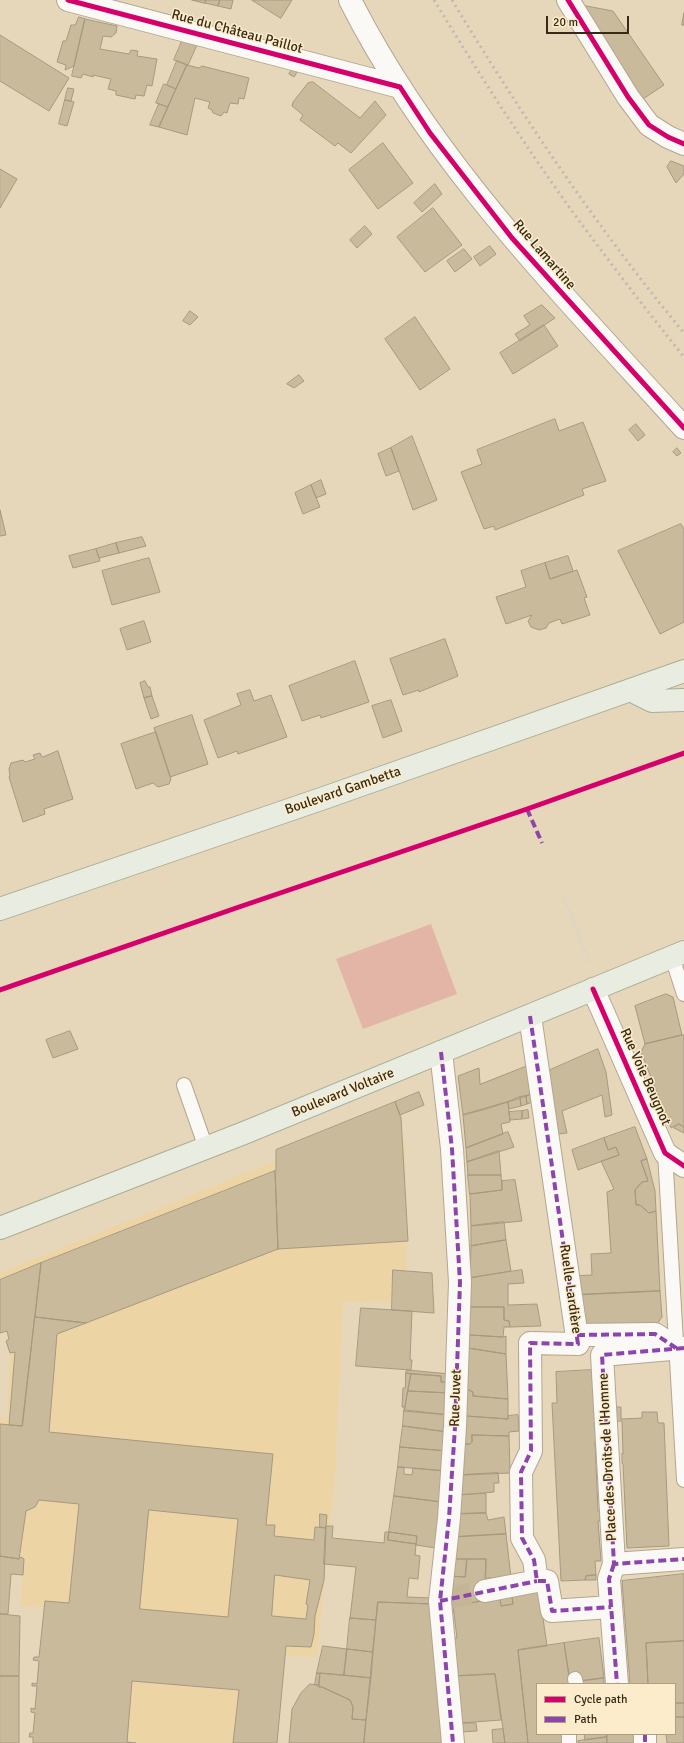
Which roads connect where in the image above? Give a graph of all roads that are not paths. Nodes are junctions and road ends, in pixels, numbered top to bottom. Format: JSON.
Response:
{"nodes":[{"id":1,"x":68,"y":0,"type":"edge"},
{"id":2,"x":350,"y":0,"type":"edge"},
{"id":3,"x":568,"y":0,"type":"edge"},
{"id":4,"x":400,"y":87,"type":"junction"},
{"id":5,"x":684,"y":144,"type":"edge"},
{"id":6,"x":684,"y":428,"type":"edge"},
{"id":7,"x":684,"y":671,"type":"edge"},
{"id":8,"x":630,"y":690,"type":"junction"},
{"id":9,"x":684,"y":700,"type":"edge"},
{"id":10,"x":0,"y":909,"type":"edge"},
{"id":11,"x":678,"y":954,"type":"edge"},
{"id":12,"x":592,"y":979,"type":"junction"},
{"id":13,"x":684,"y":994,"type":"edge"},
{"id":14,"x":530,"y":1016,"type":"junction"},
{"id":15,"x":441,"y":1052,"type":"junction"},
{"id":16,"x":184,"y":1085,"type":"dead end"},
{"id":17,"x":206,"y":1148,"type":"junction"},
{"id":18,"x":665,"y":1153,"type":"junction"},
{"id":19,"x":684,"y":1166,"type":"edge"},
{"id":20,"x":0,"y":1228,"type":"edge"},
{"id":21,"x":577,"y":1335,"type":"junction"},
{"id":22,"x":680,"y":1348,"type":"edge"},
{"id":23,"x":684,"y":1480,"type":"edge"},
{"id":24,"x":684,"y":1558,"type":"edge"},
{"id":25,"x":614,"y":1564,"type":"junction"},
{"id":26,"x":537,"y":1581,"type":"junction"},
{"id":27,"x":485,"y":1591,"type":"tunnel mouth"},
{"id":28,"x":611,"y":1607,"type":"junction"},
{"id":29,"x":617,"y":1683,"type":"edge"},
{"id":30,"x":453,"y":1743,"type":"edge"}],
"edges":[{"from":1,"to":4,"type":"street","name":"Rue du Château Paillot"},
{"from":2,"to":4,"type":"street","name":"Rue Lamartine"},
{"from":3,"to":5,"type":"street"},
{"from":4,"to":6,"type":"street","name":"Rue Lamartine"},
{"from":7,"to":8,"type":"main road","name":"Boulevard Gambetta"},
{"from":8,"to":9,"type":"main road"},
{"from":8,"to":10,"type":"main road","name":"Boulevard Gambetta"},
{"from":11,"to":12,"type":"main road","name":"Boulevard Voltaire"},
{"from":11,"to":13,"type":"lane"},
{"from":12,"to":14,"type":"main road","name":"Boulevard Voltaire"},
{"from":12,"to":18,"type":"street","name":"Rue Voie Beugnot"},
{"from":14,"to":15,"type":"main road","name":"Boulevard Voltaire"},
{"from":14,"to":21,"type":"street","name":"Ruelle Lardière"},
{"from":15,"to":17,"type":"main road","name":"Boulevard Voltaire"},
{"from":15,"to":30,"type":"street","name":"Rue Juvet"},
{"from":16,"to":17,"type":"lane"},
{"from":17,"to":20,"type":"main road","name":"Boulevard Voltaire"},
{"from":18,"to":19,"type":"street"},
{"from":18,"to":22,"type":"lane"},
{"from":21,"to":22,"type":"street"},
{"from":21,"to":26,"type":"street","name":"Ruelle Lardière"},
{"from":22,"to":23,"type":"lane"},
{"from":22,"to":25,"type":"street","name":"Place des Droits de l'Homme"},
{"from":24,"to":25,"type":"street"},
{"from":25,"to":28,"type":"street"},
{"from":26,"to":27,"type":"street"},
{"from":26,"to":28,"type":"street"},
{"from":28,"to":29,"type":"street"}]}
